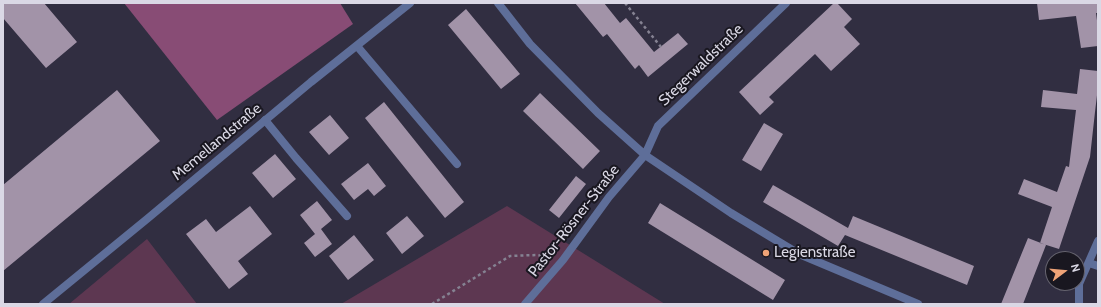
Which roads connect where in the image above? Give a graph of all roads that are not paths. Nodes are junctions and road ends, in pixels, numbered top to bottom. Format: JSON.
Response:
{"nodes":[{"id":1,"x":410,"y":3,"type":"edge"},
{"id":2,"x":498,"y":3,"type":"edge"},
{"id":3,"x":786,"y":3,"type":"edge"},
{"id":4,"x":357,"y":46,"type":"junction"},
{"id":5,"x":265,"y":120,"type":"junction"},
{"id":6,"x":645,"y":155,"type":"junction"},
{"id":7,"x":457,"y":164,"type":"dead end"},
{"id":8,"x":347,"y":216,"type":"dead end"},
{"id":9,"x":1098,"y":241,"type":"edge"},
{"id":10,"x":1088,"y":263,"type":"junction"},
{"id":11,"x":1098,"y":266,"type":"edge"},
{"id":12,"x":43,"y":304,"type":"edge"},
{"id":13,"x":525,"y":304,"type":"edge"},
{"id":14,"x":918,"y":304,"type":"edge"},
{"id":15,"x":1080,"y":304,"type":"edge"}],
"edges":[{"from":1,"to":4,"type":"street","name":"Memellandstraße"},
{"from":2,"to":6,"type":"street"},
{"from":3,"to":6,"type":"street","name":"Stegerwaldstraße"},
{"from":4,"to":5,"type":"street","name":"Memellandstraße"},
{"from":4,"to":7,"type":"street"},
{"from":5,"to":8,"type":"street"},
{"from":5,"to":12,"type":"street","name":"Memellandstraße"},
{"from":6,"to":13,"type":"street","name":"Pastor-Rösner-Straße"},
{"from":6,"to":14,"type":"street"},
{"from":9,"to":10,"type":"street"},
{"from":10,"to":11,"type":"street"},
{"from":10,"to":15,"type":"street"}]}
